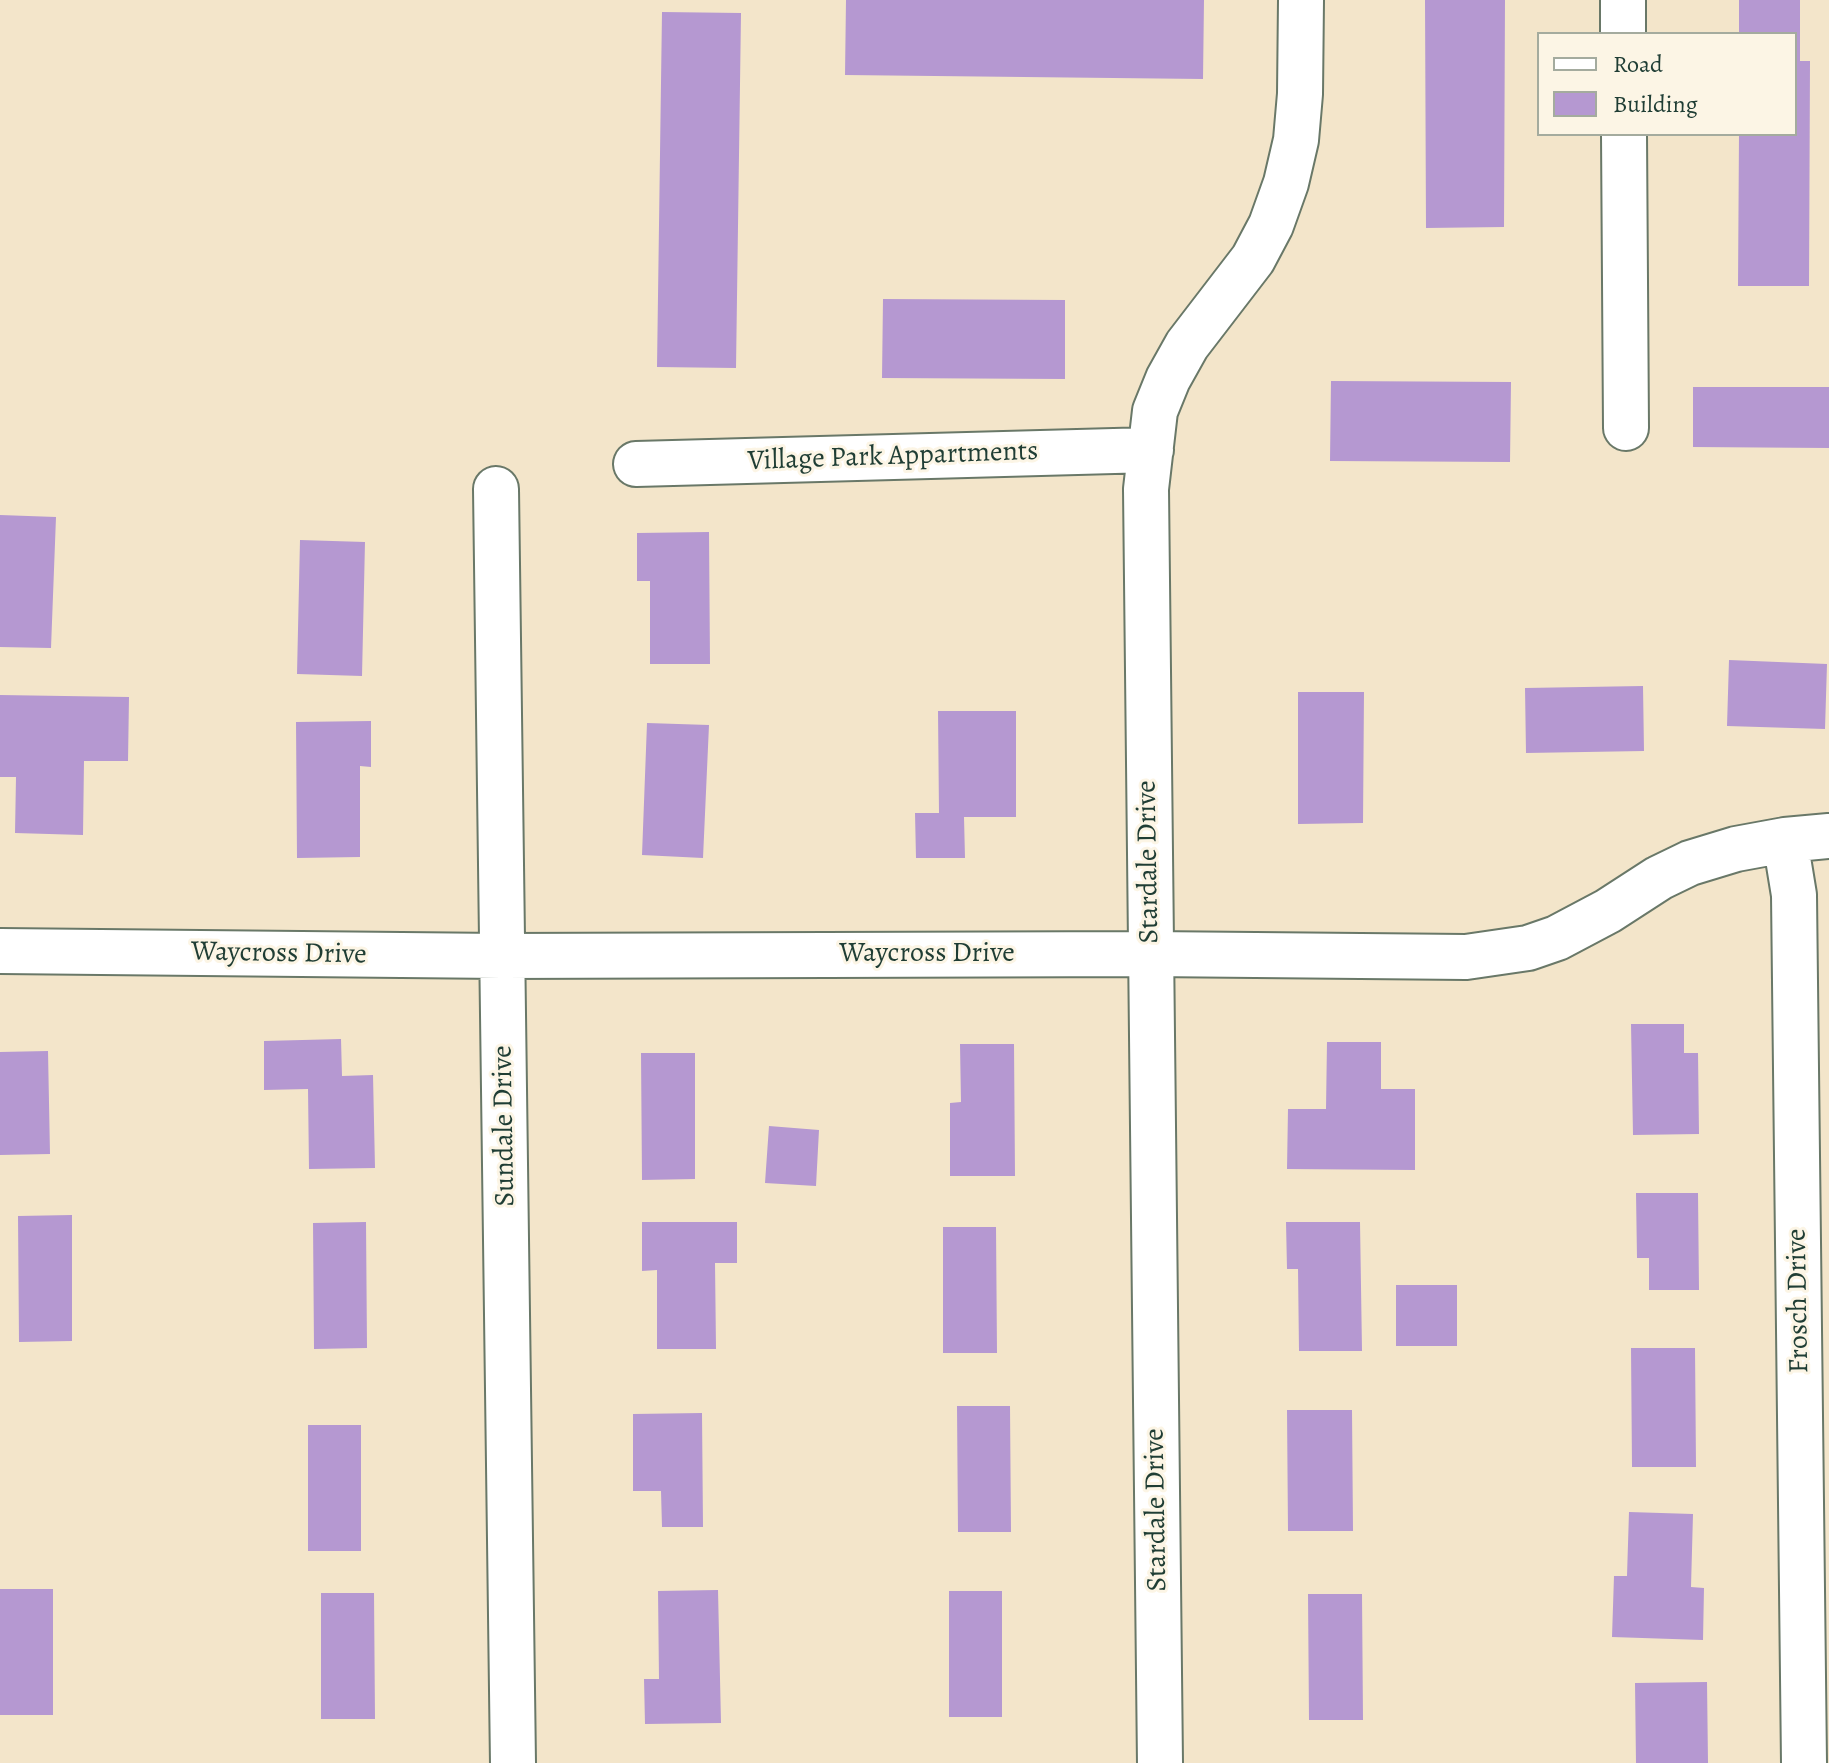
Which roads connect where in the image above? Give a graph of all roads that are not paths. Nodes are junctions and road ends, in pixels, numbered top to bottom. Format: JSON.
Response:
{"nodes":[{"id":1,"x":1301,"y":0,"type":"edge"},
{"id":2,"x":1623,"y":0,"type":"edge"},
{"id":3,"x":1623,"y":32,"type":"edge"},
{"id":4,"x":1624,"y":136,"type":"edge"},
{"id":5,"x":1626,"y":428,"type":"dead end"},
{"id":6,"x":1151,"y":450,"type":"junction"},
{"id":7,"x":636,"y":464,"type":"dead end"},
{"id":8,"x":496,"y":489,"type":"dead end"},
{"id":9,"x":1829,"y":836,"type":"edge"},
{"id":10,"x":1785,"y":840,"type":"junction"},
{"id":11,"x":0,"y":951,"type":"edge"},
{"id":12,"x":1150,"y":954,"type":"junction"},
{"id":13,"x":502,"y":956,"type":"junction"},
{"id":14,"x":1815,"y":1502,"type":"edge"},
{"id":15,"x":513,"y":1763,"type":"edge"},
{"id":16,"x":1160,"y":1763,"type":"edge"},
{"id":17,"x":1804,"y":1763,"type":"edge"}],
"edges":[{"from":1,"to":6,"type":"street","name":"Stardale Drive"},
{"from":2,"to":3,"type":"street"},
{"from":4,"to":5,"type":"street"},
{"from":6,"to":7,"type":"street","name":"Village Park Appartments"},
{"from":6,"to":12,"type":"street","name":"Stardale Drive"},
{"from":8,"to":13,"type":"street","name":"Sundale Drive"},
{"from":9,"to":10,"type":"street","name":"Waycross Drive"},
{"from":10,"to":12,"type":"street","name":"Waycross Drive"},
{"from":10,"to":14,"type":"street","name":"Frosch Drive"},
{"from":11,"to":13,"type":"street","name":"Waycross Drive"},
{"from":12,"to":13,"type":"street","name":"Waycross Drive"},
{"from":12,"to":16,"type":"street","name":"Stardale Drive"},
{"from":13,"to":15,"type":"street","name":"Sundale Drive"},
{"from":14,"to":17,"type":"street","name":"Frosch Drive"}]}
